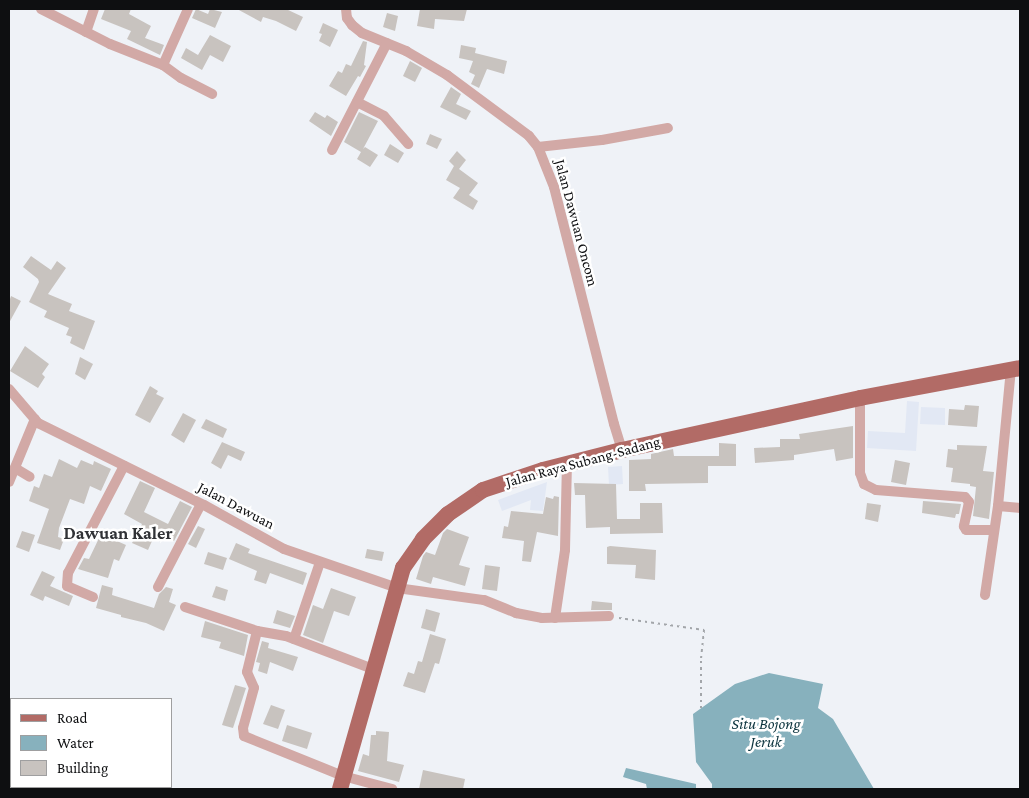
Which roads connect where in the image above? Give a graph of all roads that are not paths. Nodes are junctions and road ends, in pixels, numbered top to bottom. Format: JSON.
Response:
{"nodes":[{"id":1,"x":41,"y":9,"type":"edge"},
{"id":2,"x":94,"y":9,"type":"edge"},
{"id":3,"x":188,"y":9,"type":"edge"},
{"id":4,"x":346,"y":9,"type":"edge"},
{"id":5,"x":86,"y":32,"type":"junction"},
{"id":6,"x":387,"y":43,"type":"junction"},
{"id":7,"x":163,"y":65,"type":"junction"},
{"id":8,"x":212,"y":94,"type":"dead end"},
{"id":9,"x":357,"y":102,"type":"junction"},
{"id":10,"x":668,"y":128,"type":"dead end"},
{"id":11,"x":408,"y":144,"type":"dead end"},
{"id":12,"x":538,"y":147,"type":"junction"},
{"id":13,"x":332,"y":150,"type":"dead end"},
{"id":14,"x":1016,"y":368,"type":"edge"},
{"id":15,"x":9,"y":389,"type":"edge"},
{"id":16,"x":860,"y":398,"type":"junction"},
{"id":17,"x":37,"y":421,"type":"junction"},
{"id":18,"x":622,"y":450,"type":"junction"},
{"id":19,"x":13,"y":464,"type":"edge"},
{"id":20,"x":567,"y":465,"type":"junction"},
{"id":21,"x":124,"y":466,"type":"junction"},
{"id":22,"x":30,"y":477,"type":"dead end"},
{"id":23,"x":9,"y":482,"type":"edge"},
{"id":24,"x":201,"y":504,"type":"junction"},
{"id":25,"x":998,"y":506,"type":"junction"},
{"id":26,"x":1020,"y":508,"type":"edge"},
{"id":27,"x":994,"y":530,"type":"junction"},
{"id":28,"x":320,"y":562,"type":"junction"},
{"id":29,"x":158,"y":587,"type":"dead end"},
{"id":30,"x":397,"y":588,"type":"junction"},
{"id":31,"x":985,"y":595,"type":"dead end"},
{"id":32,"x":93,"y":597,"type":"dead end"},
{"id":33,"x":185,"y":607,"type":"dead end"},
{"id":34,"x":609,"y":616,"type":"road end"},
{"id":35,"x":554,"y":618,"type":"junction"},
{"id":36,"x":256,"y":631,"type":"junction"},
{"id":37,"x":294,"y":639,"type":"junction"},
{"id":38,"x":373,"y":669,"type":"junction"},
{"id":39,"x":341,"y":783,"type":"edge"},
{"id":40,"x":392,"y":789,"type":"edge"}],
"edges":[{"from":1,"to":5,"type":"street"},
{"from":2,"to":5,"type":"street"},
{"from":3,"to":7,"type":"street"},
{"from":4,"to":6,"type":"street","name":"Jalan Dawuan Oncom"},
{"from":5,"to":7,"type":"street"},
{"from":6,"to":9,"type":"street"},
{"from":6,"to":12,"type":"street","name":"Jalan Dawuan Oncom"},
{"from":7,"to":8,"type":"street"},
{"from":9,"to":11,"type":"street"},
{"from":9,"to":13,"type":"street"},
{"from":10,"to":12,"type":"street"},
{"from":12,"to":18,"type":"street","name":"Jalan Dawuan Oncom"},
{"from":14,"to":16,"type":"main road","name":"Jalan Raya Subang-Sadang"},
{"from":14,"to":25,"type":"street"},
{"from":15,"to":17,"type":"street"},
{"from":16,"to":18,"type":"main road","name":"Jalan Raya Subang-Sadang"},
{"from":16,"to":27,"type":"street"},
{"from":17,"to":19,"type":"street"},
{"from":17,"to":21,"type":"street","name":"Jalan Dawuan"},
{"from":18,"to":20,"type":"main road","name":"Jalan Raya Subang-Sadang"},
{"from":19,"to":22,"type":"street"},
{"from":19,"to":23,"type":"street"},
{"from":20,"to":30,"type":"main road","name":"Jalan Raya Subang-Sadang"},
{"from":20,"to":35,"type":"street"},
{"from":21,"to":24,"type":"street","name":"Jalan Dawuan"},
{"from":21,"to":32,"type":"street"},
{"from":24,"to":28,"type":"street","name":"Jalan Dawuan"},
{"from":24,"to":29,"type":"street"},
{"from":25,"to":26,"type":"street"},
{"from":25,"to":27,"type":"street"},
{"from":27,"to":31,"type":"street"},
{"from":28,"to":30,"type":"street","name":"Jalan Dawuan"},
{"from":28,"to":37,"type":"street"},
{"from":30,"to":35,"type":"street","name":"Jalan Dawuan"},
{"from":30,"to":38,"type":"main road","name":"Jalan Raya Subang-Sadang"},
{"from":33,"to":36,"type":"street"},
{"from":34,"to":35,"type":"street","name":"Jalan Dawuan"},
{"from":36,"to":37,"type":"street"},
{"from":36,"to":39,"type":"street"},
{"from":37,"to":38,"type":"street"},
{"from":38,"to":39,"type":"main road","name":"Jalan Raya Subang-Sadang"},
{"from":39,"to":40,"type":"street"}]}
